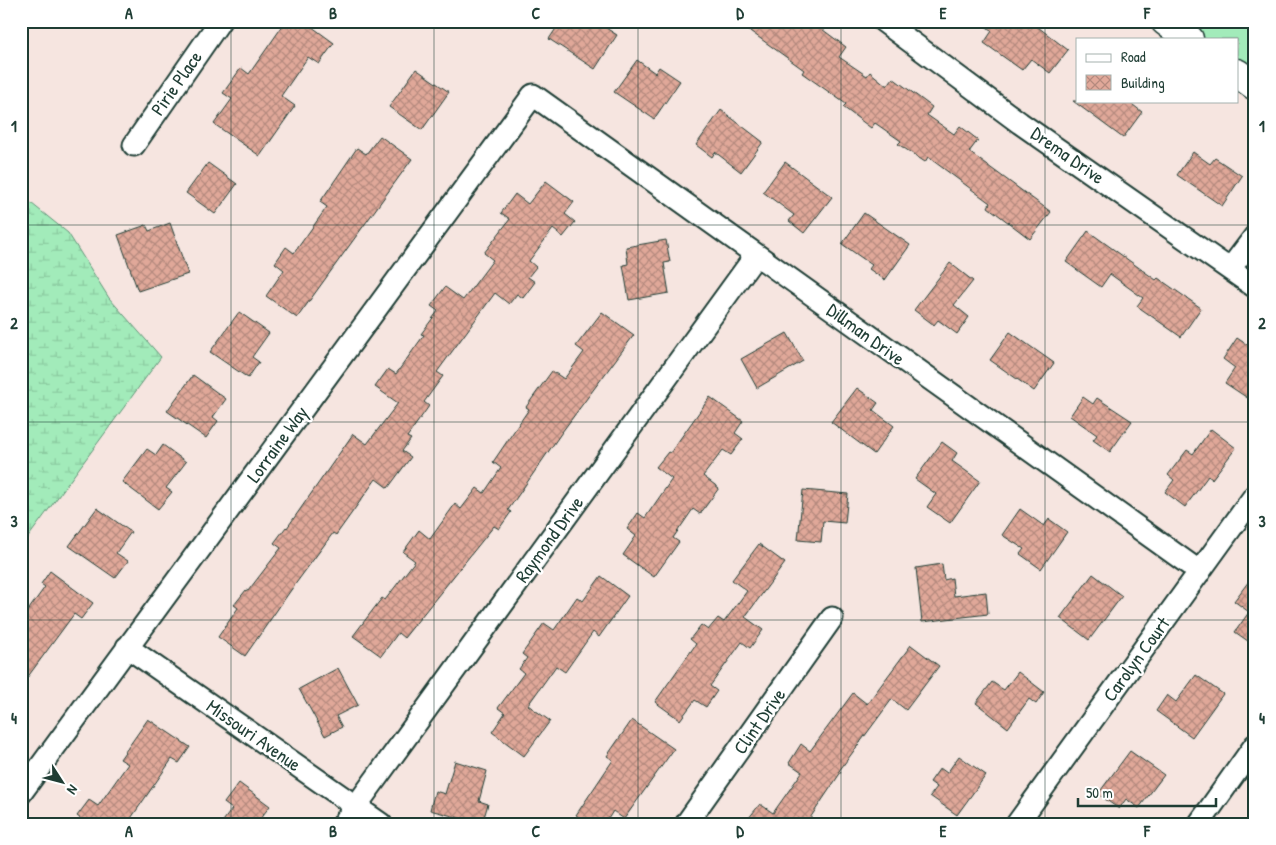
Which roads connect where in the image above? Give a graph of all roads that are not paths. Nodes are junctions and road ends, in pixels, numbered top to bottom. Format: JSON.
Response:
{"nodes":[{"id":1,"x":220,"y":21,"type":"edge"},
{"id":2,"x":883,"y":21,"type":"edge"},
{"id":3,"x":1165,"y":21,"type":"edge"},
{"id":4,"x":1188,"y":38,"type":"edge"},
{"id":5,"x":1238,"y":74,"type":"edge"},
{"id":6,"x":1255,"y":86,"type":"edge"},
{"id":7,"x":533,"y":95,"type":"joint"},
{"id":8,"x":134,"y":145,"type":"dead end"},
{"id":9,"x":1255,"y":236,"type":"edge"},
{"id":10,"x":756,"y":255,"type":"junction"},
{"id":11,"x":1230,"y":269,"type":"junction"},
{"id":12,"x":1255,"y":287,"type":"edge"},
{"id":13,"x":1255,"y":495,"type":"edge"},
{"id":14,"x":1200,"y":572,"type":"junction"},
{"id":15,"x":832,"y":618,"type":"dead end"},
{"id":16,"x":127,"y":647,"type":"junction"},
{"id":17,"x":1255,"y":745,"type":"edge"},
{"id":18,"x":21,"y":793,"type":"edge"},
{"id":19,"x":356,"y":806,"type":"junction"},
{"id":20,"x":342,"y":824,"type":"edge"},
{"id":21,"x":381,"y":824,"type":"edge"},
{"id":22,"x":686,"y":824,"type":"edge"},
{"id":23,"x":1017,"y":824,"type":"edge"},
{"id":24,"x":1198,"y":824,"type":"edge"}],
"edges":[{"from":1,"to":8,"type":"street","name":"Pirie Place"},
{"from":2,"to":11,"type":"street","name":"Drema Drive"},
{"from":3,"to":4,"type":"main road"},
{"from":5,"to":6,"type":"main road"},
{"from":7,"to":10,"type":"street","name":"Dillman Drive"},
{"from":7,"to":16,"type":"street","name":"Lorraine Way"},
{"from":9,"to":11,"type":"street"},
{"from":10,"to":14,"type":"street","name":"Dillman Drive"},
{"from":10,"to":19,"type":"street","name":"Raymond Drive"},
{"from":11,"to":12,"type":"street","name":"Drema Drive"},
{"from":13,"to":14,"type":"street","name":"Carolyn Court"},
{"from":14,"to":23,"type":"street","name":"Carolyn Court"},
{"from":15,"to":22,"type":"street","name":"Clint Drive"},
{"from":16,"to":18,"type":"street","name":"Lorraine Way"},
{"from":16,"to":19,"type":"street","name":"Missouri Avenue"},
{"from":17,"to":24,"type":"street"},
{"from":19,"to":20,"type":"street","name":"Raymond Drive"},
{"from":19,"to":21,"type":"street","name":"Missouri Avenue"}]}
